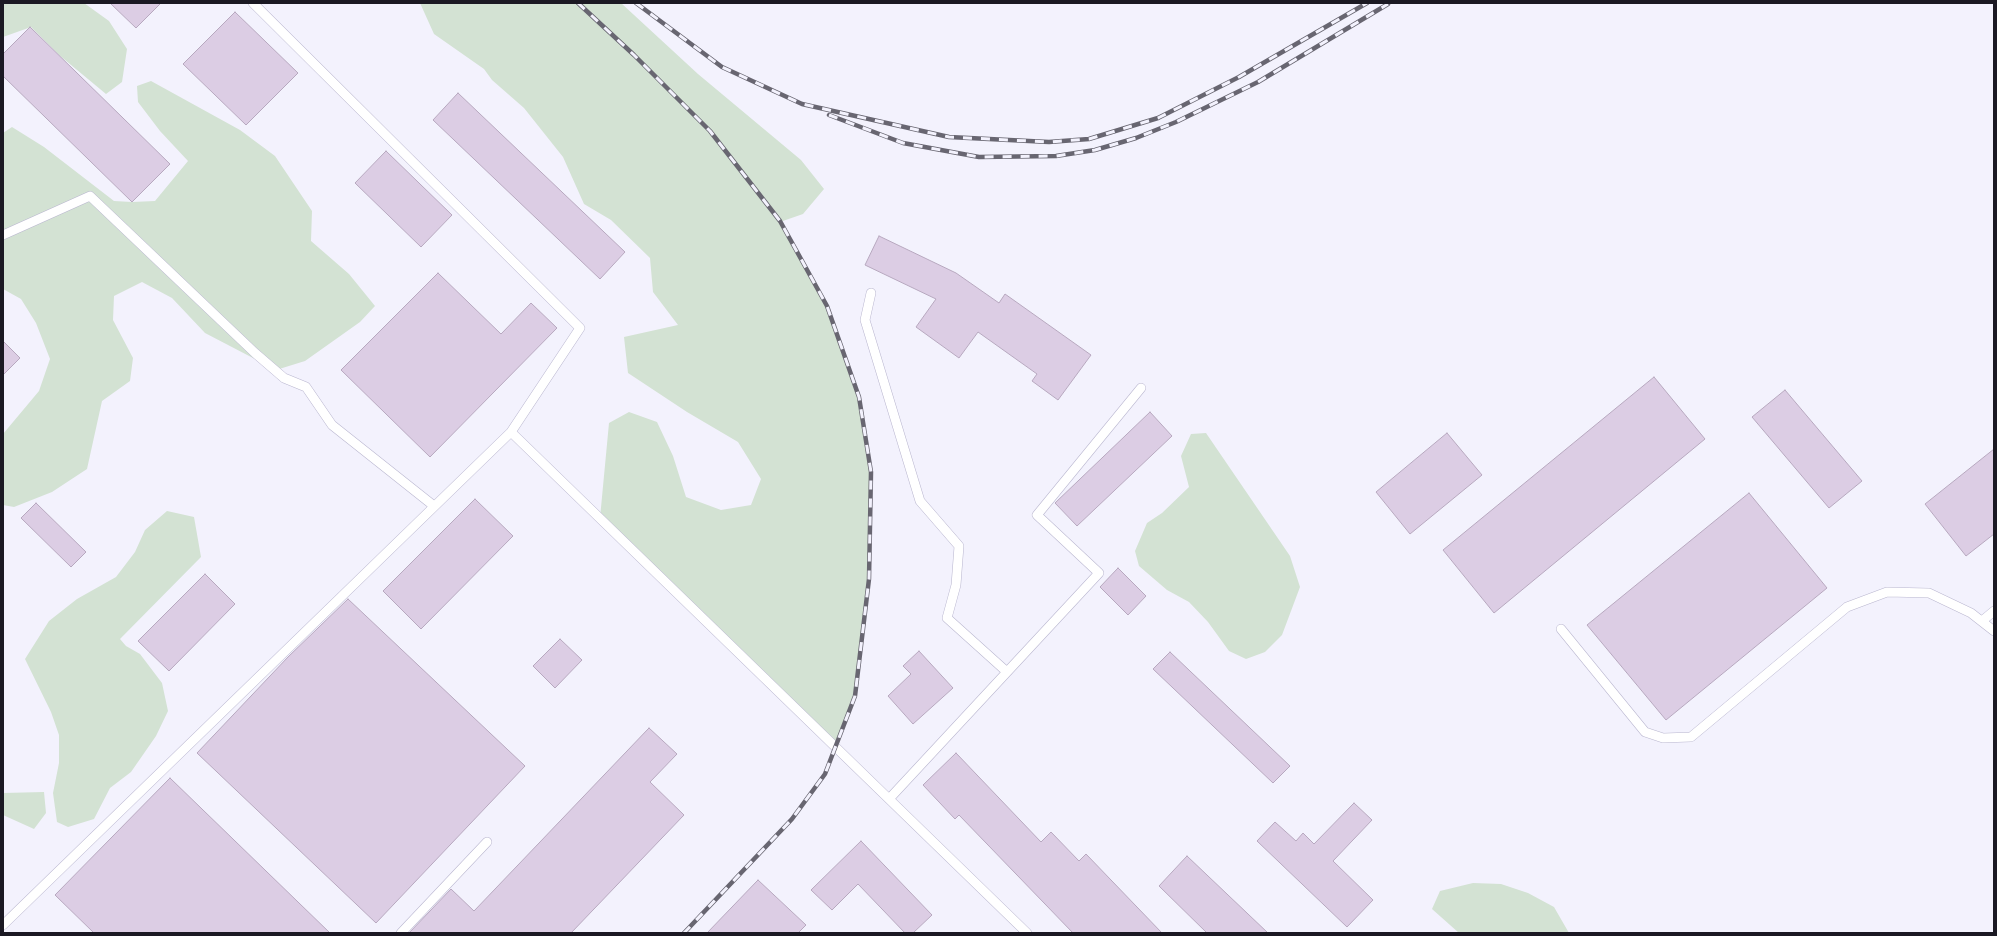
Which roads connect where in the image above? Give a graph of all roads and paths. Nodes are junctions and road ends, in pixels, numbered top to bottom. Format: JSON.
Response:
{"nodes":[{"id":1,"x":253,"y":3,"type":"edge"},
{"id":2,"x":3,"y":235,"type":"edge"},
{"id":3,"x":871,"y":292,"type":"dead end"},
{"id":4,"x":1141,"y":388,"type":"dead end"},
{"id":5,"x":510,"y":432,"type":"junction"},
{"id":6,"x":434,"y":506,"type":"junction"},
{"id":7,"x":1994,"y":611,"type":"edge"},
{"id":8,"x":1982,"y":621,"type":"junction"},
{"id":9,"x":1561,"y":629,"type":"dead end"},
{"id":10,"x":1994,"y":631,"type":"edge"},
{"id":11,"x":1007,"y":672,"type":"junction"},
{"id":12,"x":889,"y":799,"type":"junction"},
{"id":13,"x":487,"y":842,"type":"dead end"},
{"id":14,"x":3,"y":925,"type":"edge"},
{"id":15,"x":401,"y":933,"type":"edge"},
{"id":16,"x":1027,"y":933,"type":"edge"}],
"edges":[{"from":1,"to":5,"type":"lane"},
{"from":2,"to":6,"type":"lane"},
{"from":3,"to":11,"type":"lane"},
{"from":4,"to":11,"type":"lane"},
{"from":5,"to":6,"type":"lane"},
{"from":5,"to":12,"type":"lane"},
{"from":6,"to":14,"type":"lane"},
{"from":7,"to":8,"type":"lane"},
{"from":8,"to":9,"type":"lane"},
{"from":8,"to":10,"type":"lane"},
{"from":11,"to":12,"type":"lane"},
{"from":12,"to":16,"type":"lane"},
{"from":13,"to":15,"type":"lane"}]}
